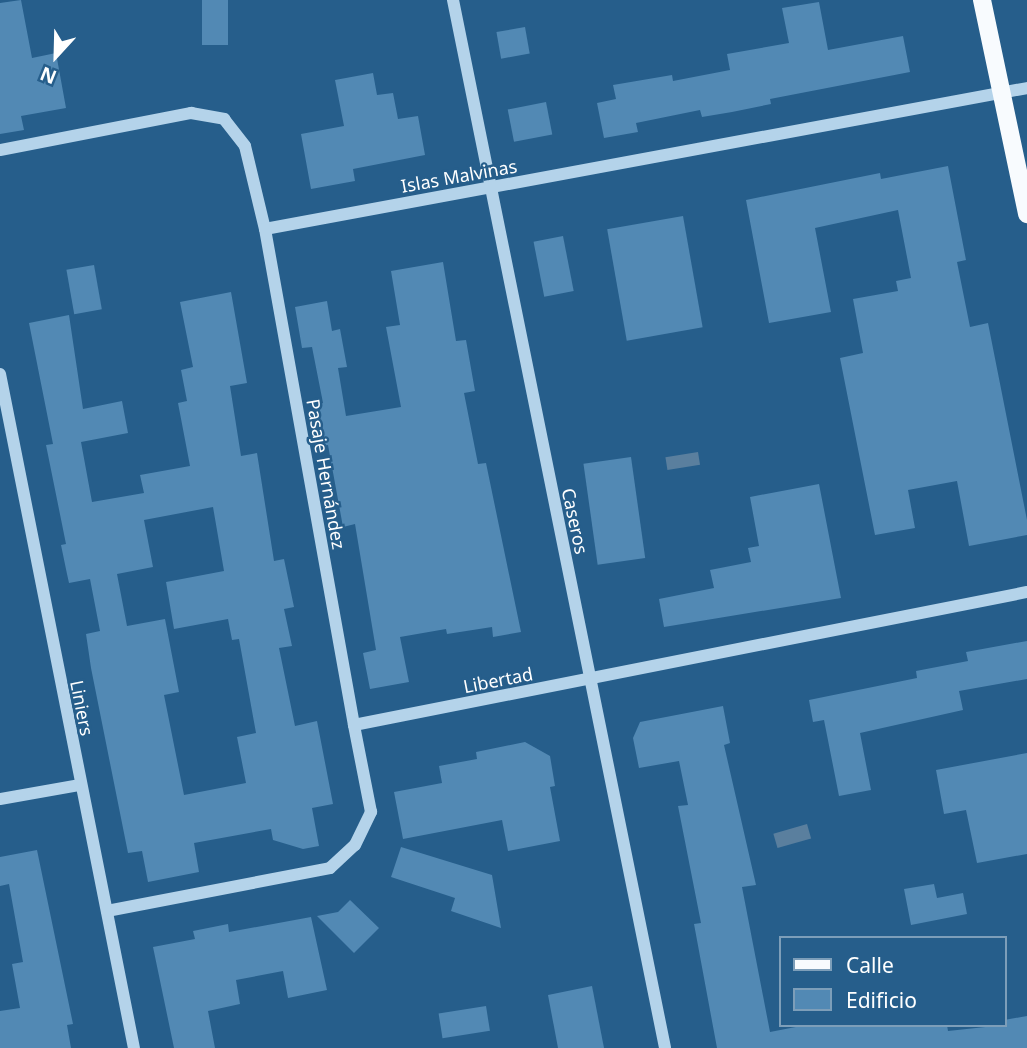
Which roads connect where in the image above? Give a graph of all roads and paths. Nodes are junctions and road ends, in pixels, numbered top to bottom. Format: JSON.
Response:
{"nodes":[{"id":1,"x":453,"y":0,"type":"edge"},
{"id":2,"x":982,"y":0,"type":"edge"},
{"id":3,"x":1027,"y":88,"type":"edge"},
{"id":4,"x":1002,"y":93,"type":"junction"},
{"id":5,"x":0,"y":150,"type":"edge"},
{"id":6,"x":489,"y":189,"type":"junction"},
{"id":7,"x":1027,"y":214,"type":"edge"},
{"id":8,"x":265,"y":229,"type":"junction"},
{"id":9,"x":0,"y":374,"type":"edge"},
{"id":10,"x":1027,"y":592,"type":"edge"},
{"id":11,"x":590,"y":680,"type":"junction"},
{"id":12,"x":354,"y":725,"type":"junction"},
{"id":13,"x":79,"y":785,"type":"junction"},
{"id":14,"x":0,"y":799,"type":"edge"},
{"id":15,"x":107,"y":911,"type":"junction"},
{"id":16,"x":134,"y":1048,"type":"edge"},
{"id":17,"x":665,"y":1048,"type":"edge"}],
"edges":[{"from":1,"to":6,"type":"street","name":"Caseros"},
{"from":2,"to":4,"type":"main road"},
{"from":3,"to":4,"type":"street","name":"Islas Malvinas"},
{"from":4,"to":6,"type":"street","name":"Islas Malvinas"},
{"from":4,"to":7,"type":"main road"},
{"from":5,"to":8,"type":"street"},
{"from":6,"to":8,"type":"street","name":"Islas Malvinas"},
{"from":6,"to":11,"type":"street","name":"Caseros"},
{"from":8,"to":12,"type":"street","name":"Pasaje Hernández"},
{"from":9,"to":13,"type":"street","name":"Liniers"},
{"from":10,"to":11,"type":"street","name":"Libertad"},
{"from":11,"to":12,"type":"street","name":"Libertad"},
{"from":11,"to":17,"type":"street","name":"Caseros"},
{"from":12,"to":15,"type":"street"},
{"from":13,"to":14,"type":"street"},
{"from":13,"to":15,"type":"street","name":"Liniers"},
{"from":15,"to":16,"type":"street","name":"Liniers"}]}
